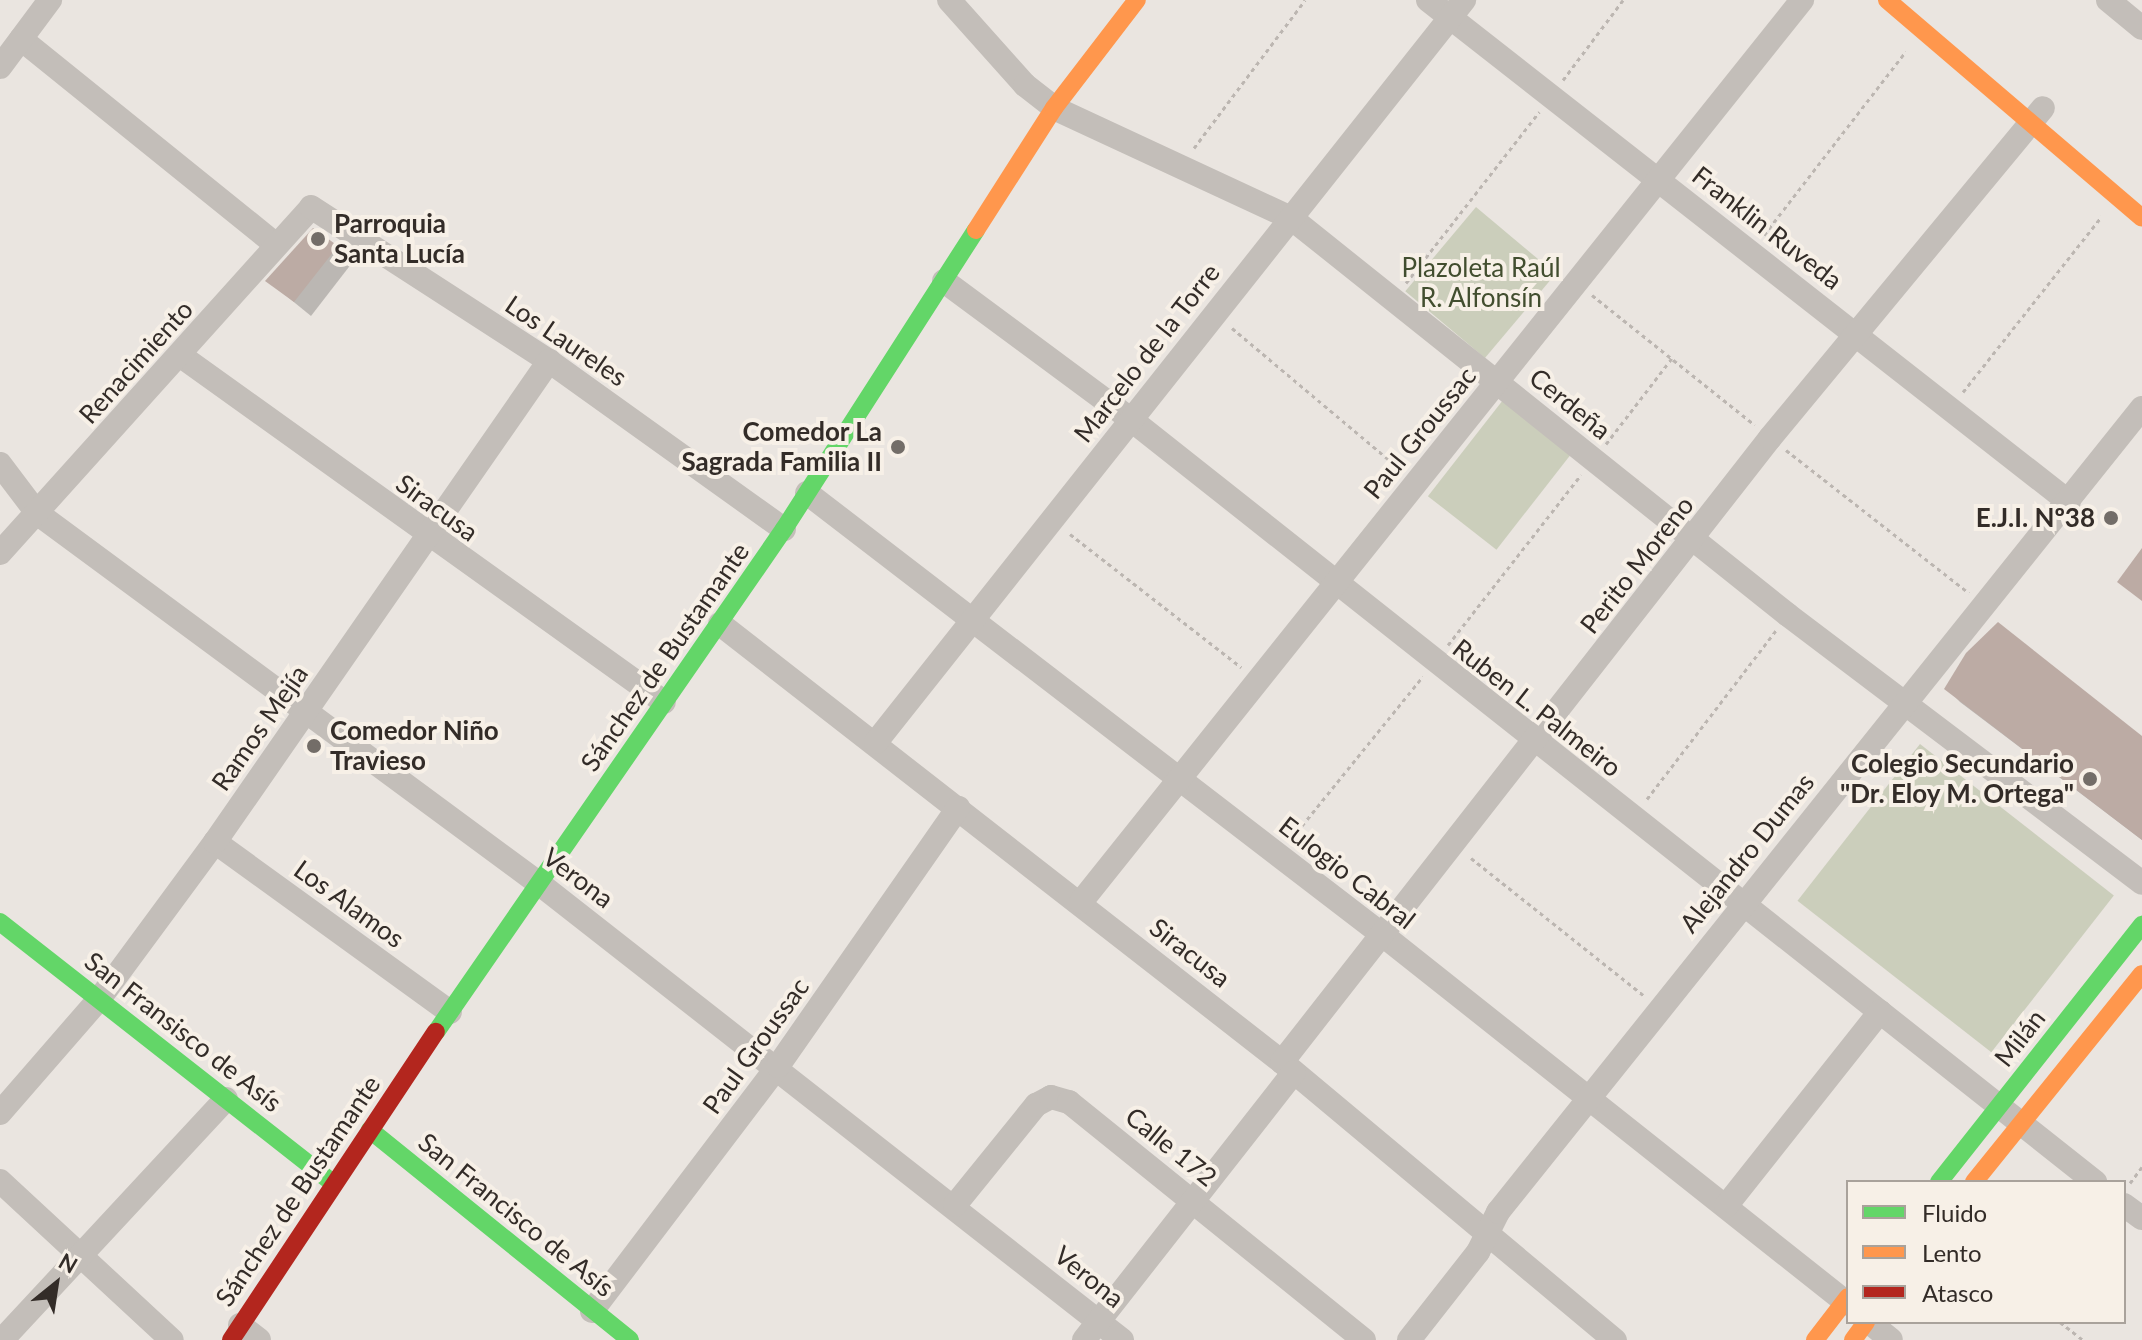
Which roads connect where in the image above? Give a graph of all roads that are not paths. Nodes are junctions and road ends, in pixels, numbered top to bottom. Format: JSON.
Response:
{"nodes":[{"id":1,"x":50,"y":0,"type":"edge"},
{"id":2,"x":949,"y":0,"type":"edge"},
{"id":3,"x":1137,"y":0,"type":"edge"},
{"id":4,"x":1428,"y":0,"type":"edge"},
{"id":5,"x":1802,"y":0,"type":"edge"},
{"id":6,"x":1887,"y":0,"type":"edge"},
{"id":7,"x":2108,"y":0,"type":"edge"},
{"id":8,"x":1457,"y":9,"type":"edge"},
{"id":9,"x":2142,"y":28,"type":"edge"},
{"id":10,"x":21,"y":39,"type":"junction"},
{"id":11,"x":1964,"y":39,"type":"dead end"},
{"id":12,"x":0,"y":67,"type":"edge"},
{"id":13,"x":1054,"y":108,"type":"junction"},
{"id":14,"x":2035,"y":115,"type":"junction"},
{"id":15,"x":1660,"y":178,"type":"junction"},
{"id":16,"x":2142,"y":194,"type":"edge"},
{"id":17,"x":311,"y":207,"type":"joint"},
{"id":18,"x":1291,"y":218,"type":"junction"},
{"id":19,"x":2142,"y":218,"type":"edge"},
{"id":20,"x":276,"y":245,"type":"junction"},
{"id":21,"x":944,"y":281,"type":"junction"},
{"id":22,"x":1855,"y":333,"type":"junction"},
{"id":23,"x":181,"y":356,"type":"junction"},
{"id":24,"x":549,"y":361,"type":"junction"},
{"id":25,"x":1499,"y":381,"type":"junction"},
{"id":26,"x":2142,"y":408,"type":"edge"},
{"id":27,"x":1129,"y":418,"type":"junction"},
{"id":28,"x":0,"y":464,"type":"edge"},
{"id":29,"x":807,"y":493,"type":"junction"},
{"id":30,"x":2069,"y":502,"type":"junction"},
{"id":31,"x":37,"y":513,"type":"junction"},
{"id":32,"x":784,"y":529,"type":"junction"},
{"id":33,"x":424,"y":534,"type":"junction"},
{"id":34,"x":1693,"y":539,"type":"junction"},
{"id":35,"x":0,"y":553,"type":"edge"},
{"id":36,"x":1333,"y":582,"type":"junction"},
{"id":37,"x":972,"y":620,"type":"junction"},
{"id":38,"x":720,"y":624,"type":"junction"},
{"id":39,"x":664,"y":702,"type":"junction"},
{"id":40,"x":1903,"y":703,"type":"junction"},
{"id":41,"x":306,"y":712,"type":"junction"},
{"id":42,"x":876,"y":742,"type":"junction"},
{"id":43,"x":1533,"y":742,"type":"junction"},
{"id":44,"x":1177,"y":780,"type":"junction"},
{"id":45,"x":958,"y":808,"type":"junction"},
{"id":46,"x":215,"y":842,"type":"junction"},
{"id":47,"x":2142,"y":883,"type":"edge"},
{"id":48,"x":541,"y":885,"type":"junction"},
{"id":49,"x":1081,"y":902,"type":"junction"},
{"id":50,"x":1742,"y":904,"type":"junction"},
{"id":51,"x":0,"y":922,"type":"edge"},
{"id":52,"x":2142,"y":925,"type":"edge"},
{"id":53,"x":1384,"y":936,"type":"junction"},
{"id":54,"x":2142,"y":974,"type":"edge"},
{"id":55,"x":100,"y":998,"type":"junction"},
{"id":56,"x":450,"y":1012,"type":"junction"},
{"id":57,"x":1880,"y":1012,"type":"junction"},
{"id":58,"x":778,"y":1066,"type":"junction"},
{"id":59,"x":1288,"y":1067,"type":"junction"},
{"id":60,"x":1589,"y":1097,"type":"junction"},
{"id":61,"x":226,"y":1099,"type":"junction"},
{"id":62,"x":1999,"y":1107,"type":"junction"},
{"id":63,"x":0,"y":1113,"type":"edge"},
{"id":64,"x":2019,"y":1123,"type":"junction"},
{"id":65,"x":370,"y":1130,"type":"junction"},
{"id":66,"x":1941,"y":1180,"type":"edge"},
{"id":67,"x":1976,"y":1180,"type":"edge"},
{"id":68,"x":2092,"y":1180,"type":"edge"},
{"id":69,"x":0,"y":1181,"type":"edge"},
{"id":70,"x":334,"y":1184,"type":"junction"},
{"id":71,"x":1193,"y":1201,"type":"junction"},
{"id":72,"x":955,"y":1205,"type":"junction"},
{"id":73,"x":1726,"y":1206,"type":"junction"},
{"id":74,"x":1487,"y":1235,"type":"junction"},
{"id":75,"x":79,"y":1256,"type":"junction"},
{"id":76,"x":1846,"y":1300,"type":"edge"},
{"id":77,"x":1846,"y":1302,"type":"edge"},
{"id":78,"x":592,"y":1311,"type":"junction"},
{"id":79,"x":1865,"y":1324,"type":"edge"},
{"id":80,"x":1870,"y":1324,"type":"edge"},
{"id":81,"x":1092,"y":1331,"type":"edge"},
{"id":82,"x":244,"y":1335,"type":"edge"},
{"id":83,"x":2,"y":1340,"type":"edge"},
{"id":84,"x":172,"y":1340,"type":"edge"},
{"id":85,"x":630,"y":1340,"type":"edge"},
{"id":86,"x":1122,"y":1340,"type":"edge"},
{"id":87,"x":1364,"y":1340,"type":"edge"},
{"id":88,"x":1409,"y":1340,"type":"edge"},
{"id":89,"x":1615,"y":1340,"type":"edge"},
{"id":90,"x":1815,"y":1340,"type":"edge"},
{"id":91,"x":1853,"y":1340,"type":"edge"},
{"id":92,"x":1891,"y":1340,"type":"edge"}],
"edges":[{"from":1,"to":10,"type":"street"},
{"from":2,"to":13,"type":"street","name":"Cerdeña"},
{"from":3,"to":13,"type":"street","name":"Sánchez de Bustamante"},
{"from":4,"to":8,"type":"street","name":"Franklin Ruveda"},
{"from":5,"to":15,"type":"street","name":"Paul Groussac"},
{"from":6,"to":14,"type":"street"},
{"from":7,"to":9,"type":"street"},
{"from":8,"to":15,"type":"street","name":"Franklin Ruveda"},
{"from":8,"to":18,"type":"street","name":"Marcelo de la Torre"},
{"from":10,"to":12,"type":"street"},
{"from":10,"to":20,"type":"street"},
{"from":11,"to":14,"type":"street"},
{"from":13,"to":18,"type":"street","name":"Cerdeña"},
{"from":13,"to":21,"type":"street","name":"Sánchez de Bustamante"},
{"from":14,"to":16,"type":"street"},
{"from":14,"to":19,"type":"street"},
{"from":14,"to":22,"type":"street","name":"Perito Moreno"},
{"from":15,"to":22,"type":"street","name":"Franklin Ruveda"},
{"from":15,"to":25,"type":"street","name":"Paul Groussac"},
{"from":17,"to":20,"type":"street","name":"Renacimiento"},
{"from":17,"to":24,"type":"street","name":"Los Laureles"},
{"from":18,"to":25,"type":"street","name":"Cerdeña"},
{"from":18,"to":27,"type":"street","name":"Marcelo de la Torre"},
{"from":20,"to":23,"type":"street","name":"Renacimiento"},
{"from":21,"to":27,"type":"street","name":"Ruben L. Palmeiro"},
{"from":21,"to":29,"type":"street","name":"Sánchez de Bustamante"},
{"from":22,"to":30,"type":"street","name":"Franklin Ruveda"},
{"from":22,"to":34,"type":"street","name":"Perito Moreno"},
{"from":23,"to":31,"type":"street","name":"Renacimiento"},
{"from":23,"to":33,"type":"street","name":"Siracusa"},
{"from":24,"to":32,"type":"street","name":"Los Laureles"},
{"from":24,"to":33,"type":"street","name":"Ramos Mejía"},
{"from":25,"to":34,"type":"street","name":"Cerdeña"},
{"from":25,"to":36,"type":"street","name":"Paul Groussac"},
{"from":26,"to":30,"type":"street","name":"Alejandro Dumas"},
{"from":27,"to":36,"type":"street","name":"Ruben L. Palmeiro"},
{"from":27,"to":37,"type":"street","name":"Marcelo de la Torre"},
{"from":28,"to":31,"type":"street","name":"Verona"},
{"from":29,"to":32,"type":"street","name":"Sánchez de Bustamante"},
{"from":29,"to":37,"type":"street","name":"Eulogio Cabral"},
{"from":30,"to":40,"type":"street","name":"Alejandro Dumas"},
{"from":31,"to":35,"type":"street","name":"Renacimiento"},
{"from":31,"to":41,"type":"street","name":"Verona"},
{"from":32,"to":38,"type":"street","name":"Sánchez de Bustamante"},
{"from":33,"to":39,"type":"street","name":"Siracusa"},
{"from":33,"to":41,"type":"street","name":"Ramos Mejía"},
{"from":34,"to":40,"type":"street","name":"Cerdeña"},
{"from":34,"to":43,"type":"street","name":"Perito Moreno"},
{"from":36,"to":43,"type":"street","name":"Ruben L. Palmeiro"},
{"from":36,"to":44,"type":"street","name":"Paul Groussac"},
{"from":37,"to":42,"type":"street","name":"Marcelo de la Torre"},
{"from":37,"to":44,"type":"street","name":"Eulogio Cabral"},
{"from":38,"to":39,"type":"street","name":"Sánchez de Bustamante"},
{"from":38,"to":42,"type":"street","name":"Siracusa"},
{"from":39,"to":48,"type":"street","name":"Sánchez de Bustamante"},
{"from":40,"to":47,"type":"street","name":"Cerdeña"},
{"from":40,"to":50,"type":"street","name":"Alejandro Dumas"},
{"from":41,"to":46,"type":"street","name":"Ramos Mejía"},
{"from":41,"to":48,"type":"street","name":"Verona"},
{"from":42,"to":45,"type":"street","name":"Siracusa"},
{"from":43,"to":50,"type":"street","name":"Ruben L. Palmeiro"},
{"from":43,"to":53,"type":"street","name":"Perito Moreno"},
{"from":44,"to":49,"type":"street","name":"Paul Groussac"},
{"from":44,"to":53,"type":"street","name":"Eulogio Cabral"},
{"from":45,"to":49,"type":"street","name":"Siracusa"},
{"from":45,"to":58,"type":"street","name":"Paul Groussac"},
{"from":46,"to":55,"type":"street","name":"Ramos Mejía"},
{"from":46,"to":56,"type":"street","name":"Los Alamos"},
{"from":48,"to":56,"type":"street","name":"Sánchez de Bustamante"},
{"from":48,"to":58,"type":"street","name":"Verona"},
{"from":49,"to":59,"type":"street","name":"Siracusa"},
{"from":50,"to":57,"type":"street","name":"Ruben L. Palmeiro"},
{"from":50,"to":60,"type":"street","name":"Alejandro Dumas"},
{"from":51,"to":55,"type":"street","name":"San Fransisco de Asís"},
{"from":52,"to":62,"type":"street","name":"Milán"},
{"from":53,"to":59,"type":"street","name":"Perito Moreno"},
{"from":53,"to":60,"type":"street","name":"Eulogio Cabral"},
{"from":54,"to":64,"type":"street","name":"Milán"},
{"from":55,"to":61,"type":"street","name":"San Fransisco de Asís"},
{"from":55,"to":63,"type":"street","name":"Ramos Mejía"},
{"from":56,"to":65,"type":"street","name":"Sánchez de Bustamante"},
{"from":57,"to":62,"type":"street","name":"Ruben L. Palmeiro"},
{"from":57,"to":73,"type":"street"},
{"from":58,"to":72,"type":"street","name":"Verona"},
{"from":58,"to":78,"type":"street","name":"Paul Groussac"},
{"from":59,"to":71,"type":"street","name":"Perito Moreno"},
{"from":59,"to":74,"type":"street","name":"Siracusa"},
{"from":60,"to":73,"type":"street","name":"Eulogio Cabral"},
{"from":60,"to":74,"type":"street","name":"Alejandro Dumas"},
{"from":61,"to":70,"type":"street","name":"San Fransisco de Asís"},
{"from":61,"to":75,"type":"street"},
{"from":62,"to":64,"type":"street","name":"Ruben L. Palmeiro"},
{"from":62,"to":66,"type":"street","name":"Milán"},
{"from":64,"to":67,"type":"street","name":"Milán"},
{"from":64,"to":68,"type":"street","name":"Ruben L. Palmeiro"},
{"from":65,"to":70,"type":"street","name":"Sánchez de Bustamante"},
{"from":65,"to":78,"type":"street","name":"San Francisco de Asís"},
{"from":69,"to":75,"type":"street"},
{"from":70,"to":82,"type":"street","name":"Sánchez de Bustamante"},
{"from":71,"to":72,"type":"street","name":"Calle 172"},
{"from":71,"to":81,"type":"street","name":"Perito Moreno"},
{"from":71,"to":87,"type":"street","name":"Calle 172"},
{"from":72,"to":81,"type":"street","name":"Verona"},
{"from":73,"to":76,"type":"street","name":"Eulogio Cabral"},
{"from":74,"to":88,"type":"street","name":"Alejandro Dumas"},
{"from":74,"to":89,"type":"street","name":"Siracusa"},
{"from":75,"to":83,"type":"street"},
{"from":75,"to":84,"type":"street"},
{"from":77,"to":90,"type":"street"},
{"from":78,"to":85,"type":"street","name":"San Francisco de Asís"},
{"from":79,"to":91,"type":"street"},
{"from":80,"to":92,"type":"street"},
{"from":81,"to":86,"type":"street","name":"Verona"}]}
